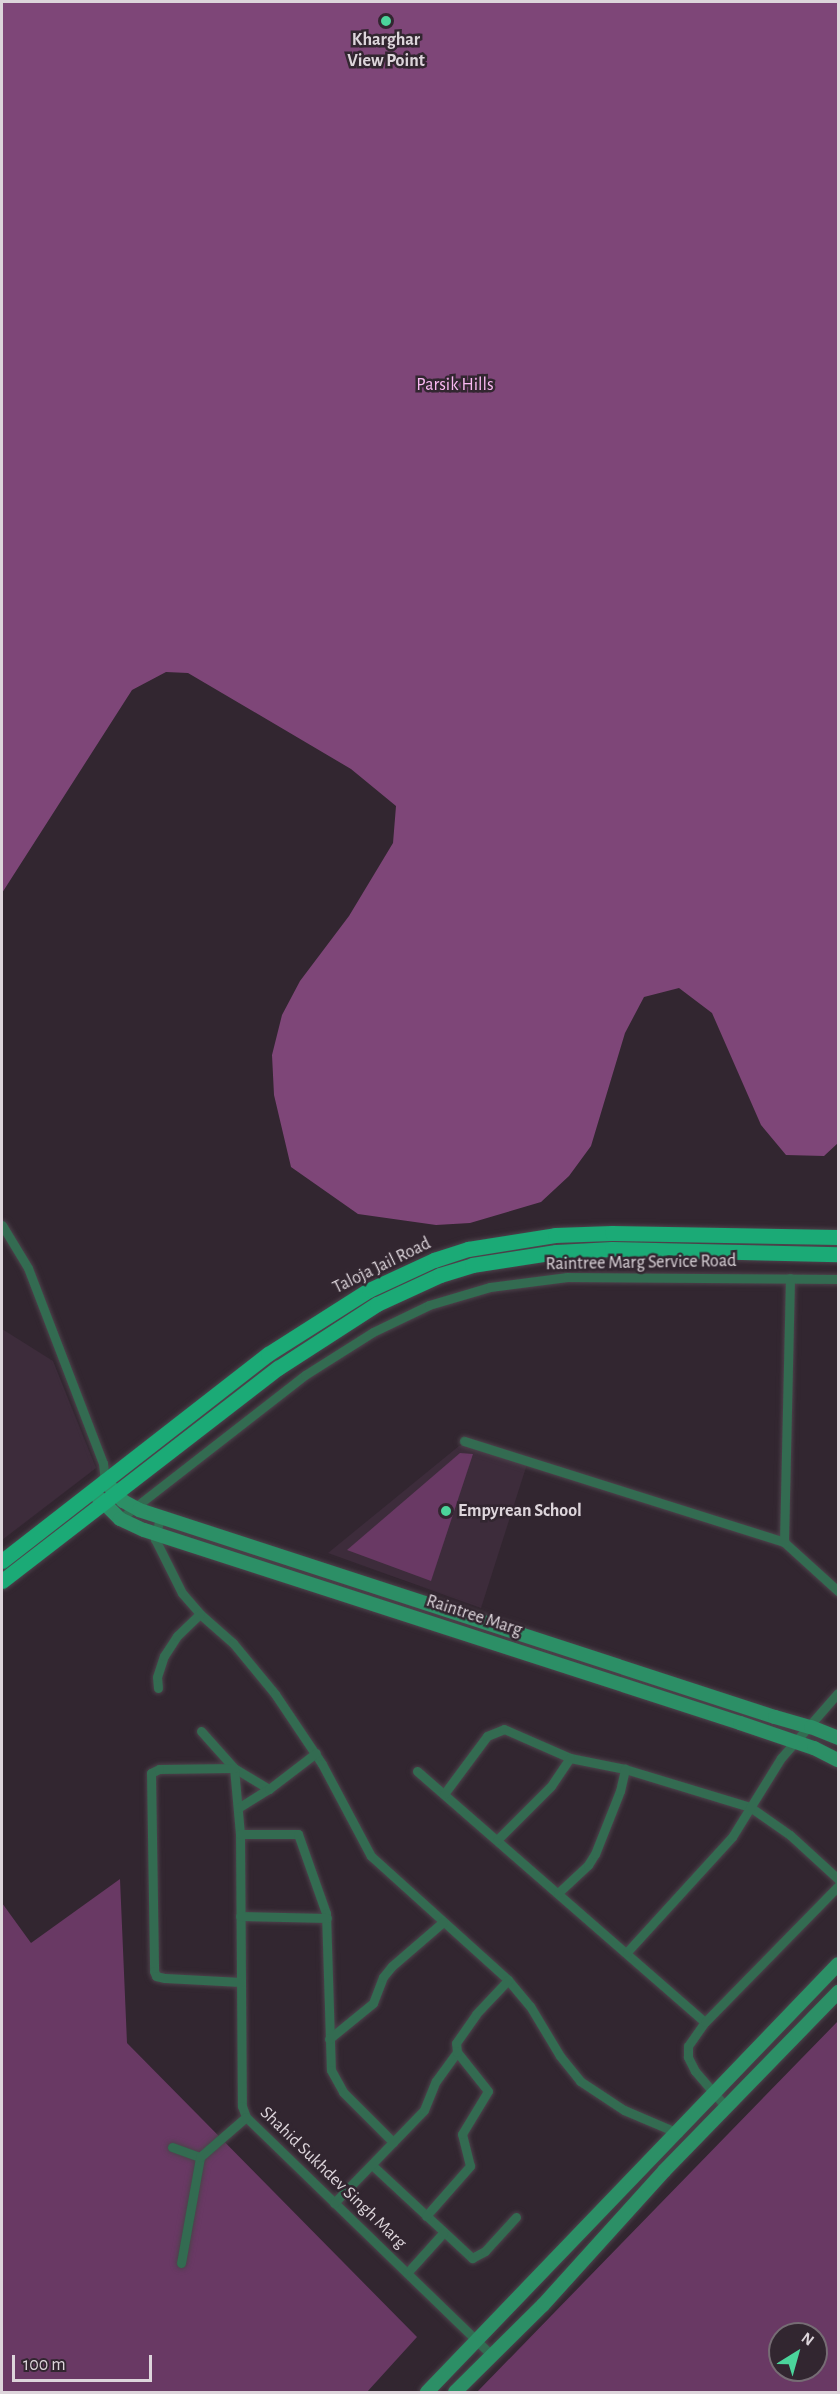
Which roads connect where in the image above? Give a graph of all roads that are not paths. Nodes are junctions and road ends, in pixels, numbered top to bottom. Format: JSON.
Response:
{"nodes":[{"id":1,"x":2,"y":1225,"type":"edge"},
{"id":2,"x":838,"y":1237,"type":"edge"},
{"id":3,"x":838,"y":1254,"type":"edge"},
{"id":4,"x":790,"y":1278,"type":"junction"},
{"id":5,"x":838,"y":1279,"type":"edge"},
{"id":6,"x":464,"y":1441,"type":"dead end"},
{"id":7,"x":105,"y":1480,"type":"junction"},
{"id":8,"x":92,"y":1490,"type":"junction"},
{"id":9,"x":115,"y":1493,"type":"junction"},
{"id":10,"x":102,"y":1504,"type":"junction"},
{"id":11,"x":134,"y":1508,"type":"junction"},
{"id":12,"x":160,"y":1517,"type":"junction"},
{"id":13,"x":120,"y":1519,"type":"junction"},
{"id":14,"x":154,"y":1533,"type":"junction"},
{"id":15,"x":784,"y":1542,"type":"junction"},
{"id":16,"x":2,"y":1561,"type":"edge"},
{"id":17,"x":2,"y":1581,"type":"edge"},
{"id":18,"x":838,"y":1591,"type":"edge"},
{"id":19,"x":200,"y":1614,"type":"junction"},
{"id":20,"x":158,"y":1688,"type":"dead end"},
{"id":21,"x":838,"y":1693,"type":"edge"},
{"id":22,"x":811,"y":1726,"type":"junction"},
{"id":23,"x":201,"y":1731,"type":"dead end"},
{"id":24,"x":838,"y":1738,"type":"edge"},
{"id":25,"x":794,"y":1742,"type":"junction"},
{"id":26,"x":316,"y":1753,"type":"junction"},
{"id":27,"x":570,"y":1758,"type":"junction"},
{"id":28,"x":838,"y":1760,"type":"edge"},
{"id":29,"x":234,"y":1768,"type":"junction"},
{"id":30,"x":625,"y":1769,"type":"junction"},
{"id":31,"x":417,"y":1771,"type":"dead end"},
{"id":32,"x":269,"y":1789,"type":"junction"},
{"id":33,"x":444,"y":1794,"type":"junction"},
{"id":34,"x":750,"y":1807,"type":"junction"},
{"id":35,"x":238,"y":1808,"type":"junction"},
{"id":36,"x":240,"y":1834,"type":"junction"},
{"id":37,"x":497,"y":1840,"type":"junction"},
{"id":38,"x":838,"y":1879,"type":"edge"},
{"id":39,"x":838,"y":1886,"type":"edge"},
{"id":40,"x":558,"y":1893,"type":"junction"},
{"id":41,"x":240,"y":1916,"type":"junction"},
{"id":42,"x":327,"y":1918,"type":"junction"},
{"id":43,"x":443,"y":1922,"type":"junction"},
{"id":44,"x":627,"y":1952,"type":"junction"},
{"id":45,"x":838,"y":1964,"type":"edge"},
{"id":46,"x":508,"y":1980,"type":"junction"},
{"id":47,"x":241,"y":1983,"type":"junction"},
{"id":48,"x":838,"y":1992,"type":"edge"},
{"id":49,"x":705,"y":2022,"type":"junction"},
{"id":50,"x":329,"y":2039,"type":"junction"},
{"id":51,"x":456,"y":2052,"type":"junction"},
{"id":52,"x":715,"y":2094,"type":"junction"},
{"id":53,"x":726,"y":2107,"type":"junction"},
{"id":54,"x":246,"y":2116,"type":"junction"},
{"id":55,"x":678,"y":2133,"type":"junction"},
{"id":56,"x":393,"y":2142,"type":"junction"},
{"id":57,"x":172,"y":2147,"type":"dead end"},
{"id":58,"x":659,"y":2152,"type":"junction"},
{"id":59,"x":200,"y":2157,"type":"junction"},
{"id":60,"x":372,"y":2165,"type":"junction"},
{"id":61,"x":668,"y":2168,"type":"junction"},
{"id":62,"x":334,"y":2204,"type":"junction"},
{"id":63,"x":426,"y":2216,"type":"junction"},
{"id":64,"x":516,"y":2217,"type":"dead end"},
{"id":65,"x":592,"y":2221,"type":"junction"},
{"id":66,"x":443,"y":2233,"type":"junction"},
{"id":67,"x":606,"y":2236,"type":"junction"},
{"id":68,"x":181,"y":2263,"type":"dead end"},
{"id":69,"x":407,"y":2273,"type":"junction"},
{"id":70,"x":478,"y":2335,"type":"junction"},
{"id":71,"x":497,"y":2352,"type":"junction"},
{"id":72,"x":427,"y":2392,"type":"edge"},
{"id":73,"x":454,"y":2392,"type":"edge"}],
"edges":[{"from":1,"to":7,"type":"street"},
{"from":2,"to":7,"type":"main road","name":"Taloja Jail Road"},
{"from":3,"to":9,"type":"main road","name":"Taloja Jail Road"},
{"from":4,"to":5,"type":"street","name":"Raintree Marg Service Road"},
{"from":4,"to":11,"type":"street","name":"Raintree Marg Service Road"},
{"from":4,"to":15,"type":"street"},
{"from":6,"to":15,"type":"street"},
{"from":7,"to":8,"type":"main road"},
{"from":7,"to":9,"type":"main road","name":"Raintree Marg"},
{"from":8,"to":10,"type":"main road","name":"Raintree Marg"},
{"from":8,"to":16,"type":"main road"},
{"from":9,"to":10,"type":"main road"},
{"from":9,"to":11,"type":"main road","name":"Raintree Marg"},
{"from":10,"to":13,"type":"main road","name":"Raintree Marg"},
{"from":10,"to":17,"type":"main road"},
{"from":11,"to":12,"type":"main road","name":"Raintree Marg"},
{"from":11,"to":13,"type":"street","name":"Raintree Marg Service Road"},
{"from":12,"to":14,"type":"street"},
{"from":12,"to":22,"type":"main road","name":"Raintree Marg"},
{"from":13,"to":14,"type":"main road","name":"Raintree Marg"},
{"from":14,"to":19,"type":"street"},
{"from":14,"to":25,"type":"main road","name":"Raintree Marg"},
{"from":15,"to":18,"type":"street"},
{"from":19,"to":20,"type":"street"},
{"from":19,"to":26,"type":"street"},
{"from":21,"to":22,"type":"street"},
{"from":22,"to":24,"type":"main road","name":"Raintree Marg"},
{"from":22,"to":25,"type":"street"},
{"from":23,"to":29,"type":"street"},
{"from":25,"to":28,"type":"main road","name":"Raintree Marg"},
{"from":25,"to":34,"type":"street"},
{"from":26,"to":32,"type":"street"},
{"from":26,"to":43,"type":"street"},
{"from":27,"to":30,"type":"street"},
{"from":27,"to":33,"type":"street"},
{"from":27,"to":37,"type":"street"},
{"from":29,"to":32,"type":"street"},
{"from":29,"to":35,"type":"street","name":"Shahid Sukhdev Singh Marg"},
{"from":29,"to":47,"type":"street"},
{"from":30,"to":34,"type":"street"},
{"from":30,"to":40,"type":"street"},
{"from":31,"to":33,"type":"street"},
{"from":32,"to":35,"type":"street"},
{"from":33,"to":37,"type":"street"},
{"from":34,"to":38,"type":"street"},
{"from":34,"to":44,"type":"street"},
{"from":35,"to":36,"type":"street","name":"Shahid Sukhdev Singh Marg"},
{"from":36,"to":41,"type":"street","name":"Shahid Sukhdev Singh Marg"},
{"from":36,"to":42,"type":"street"},
{"from":37,"to":40,"type":"street"},
{"from":39,"to":49,"type":"street"},
{"from":40,"to":44,"type":"street"},
{"from":41,"to":42,"type":"street"},
{"from":41,"to":47,"type":"street","name":"Shahid Sukhdev Singh Marg"},
{"from":42,"to":50,"type":"street"},
{"from":43,"to":46,"type":"street"},
{"from":43,"to":50,"type":"street"},
{"from":44,"to":49,"type":"street"},
{"from":45,"to":52,"type":"main road"},
{"from":46,"to":51,"type":"street"},
{"from":46,"to":55,"type":"street"},
{"from":47,"to":54,"type":"street","name":"Shahid Sukhdev Singh Marg"},
{"from":48,"to":53,"type":"main road"},
{"from":49,"to":52,"type":"street"},
{"from":50,"to":56,"type":"street"},
{"from":51,"to":56,"type":"street"},
{"from":51,"to":63,"type":"street"},
{"from":52,"to":53,"type":"street"},
{"from":52,"to":55,"type":"main road"},
{"from":53,"to":61,"type":"main road"},
{"from":54,"to":59,"type":"street"},
{"from":54,"to":62,"type":"street","name":"Shahid Sukhdev Singh Marg"},
{"from":55,"to":58,"type":"main road"},
{"from":56,"to":60,"type":"street"},
{"from":57,"to":59,"type":"street"},
{"from":58,"to":61,"type":"main road"},
{"from":58,"to":65,"type":"main road"},
{"from":59,"to":68,"type":"street"},
{"from":60,"to":62,"type":"street"},
{"from":60,"to":63,"type":"street"},
{"from":61,"to":67,"type":"main road"},
{"from":62,"to":69,"type":"street","name":"Shahid Sukhdev Singh Marg"},
{"from":63,"to":66,"type":"street"},
{"from":64,"to":66,"type":"street"},
{"from":65,"to":67,"type":"main road"},
{"from":65,"to":70,"type":"main road"},
{"from":66,"to":69,"type":"street"},
{"from":67,"to":71,"type":"main road"},
{"from":69,"to":70,"type":"street","name":"Shahid Sukhdev Singh Marg"},
{"from":70,"to":71,"type":"main road"},
{"from":70,"to":72,"type":"main road"},
{"from":71,"to":73,"type":"main road"}]}
